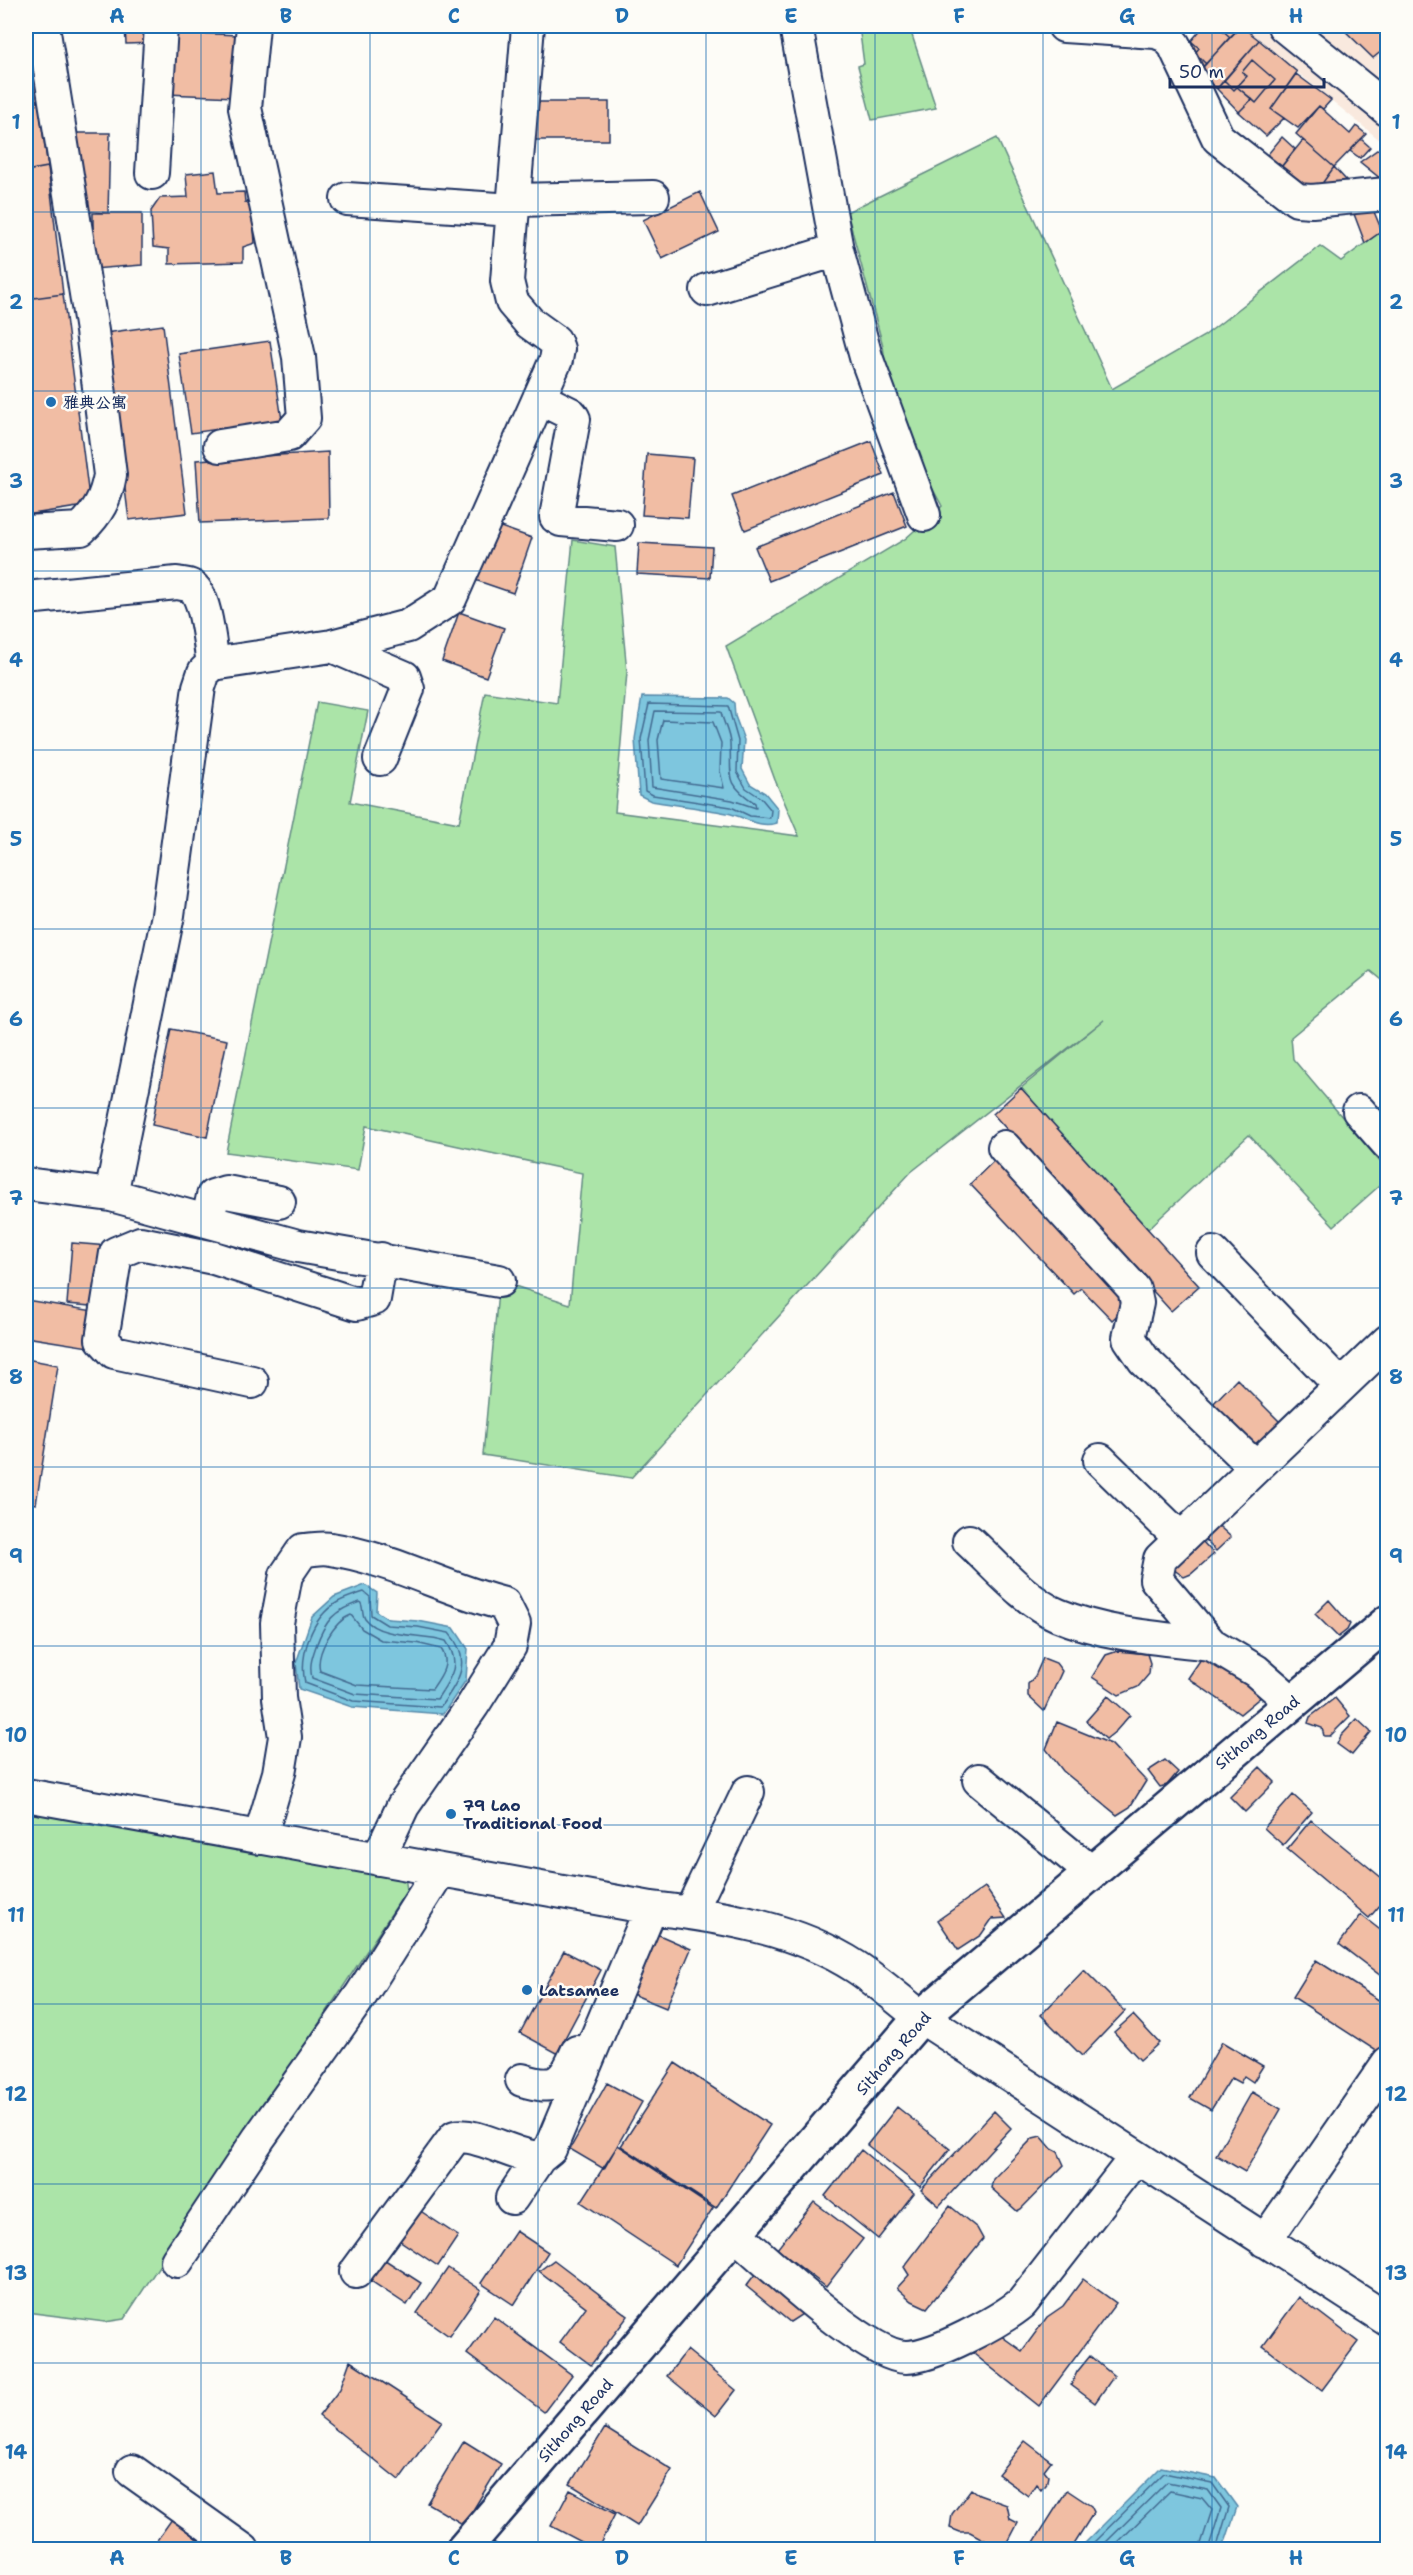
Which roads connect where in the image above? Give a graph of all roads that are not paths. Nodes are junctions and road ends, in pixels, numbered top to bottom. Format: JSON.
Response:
{"nodes":[{"id":1,"x":161,"y":26,"type":"edge"},
{"id":2,"x":253,"y":26,"type":"edge"},
{"id":3,"x":528,"y":26,"type":"edge"},
{"id":4,"x":796,"y":26,"type":"edge"},
{"id":5,"x":1064,"y":26,"type":"edge"},
{"id":6,"x":1284,"y":26,"type":"edge"},
{"id":7,"x":38,"y":38,"type":"edge"},
{"id":8,"x":1388,"y":110,"type":"edge"},
{"id":9,"x":152,"y":173,"type":"dead end"},
{"id":10,"x":1387,"y":194,"type":"edge"},
{"id":11,"x":653,"y":197,"type":"dead end"},
{"id":12,"x":346,"y":199,"type":"dead end"},
{"id":13,"x":513,"y":205,"type":"junction"},
{"id":14,"x":837,"y":250,"type":"junction"},
{"id":15,"x":707,"y":290,"type":"dead end"},
{"id":16,"x":539,"y":398,"type":"junction"},
{"id":17,"x":220,"y":446,"type":"dead end"},
{"id":18,"x":924,"y":515,"type":"dead end"},
{"id":19,"x":617,"y":525,"type":"dead end"},
{"id":20,"x":26,"y":532,"type":"edge"},
{"id":21,"x":26,"y":598,"type":"edge"},
{"id":22,"x":332,"y":646,"type":"junction"},
{"id":23,"x":213,"y":664,"type":"junction"},
{"id":24,"x":380,"y":759,"type":"dead end"},
{"id":25,"x":1359,"y":1111,"type":"dead end"},
{"id":26,"x":1388,"y":1144,"type":"edge"},
{"id":27,"x":1004,"y":1147,"type":"dead end"},
{"id":28,"x":26,"y":1184,"type":"edge"},
{"id":29,"x":111,"y":1195,"type":"junction"},
{"id":30,"x":279,"y":1202,"type":"dead end"},
{"id":31,"x":208,"y":1219,"type":"junction"},
{"id":32,"x":1213,"y":1253,"type":"dead end"},
{"id":33,"x":381,"y":1259,"type":"junction"},
{"id":34,"x":499,"y":1281,"type":"dead end"},
{"id":35,"x":1388,"y":1341,"type":"edge"},
{"id":36,"x":252,"y":1382,"type":"dead end"},
{"id":37,"x":1340,"y":1385,"type":"junction"},
{"id":38,"x":1100,"y":1460,"type":"dead end"},
{"id":39,"x":1255,"y":1467,"type":"junction"},
{"id":40,"x":1180,"y":1538,"type":"junction"},
{"id":41,"x":969,"y":1541,"type":"dead end"},
{"id":42,"x":1388,"y":1622,"type":"edge"},
{"id":43,"x":1211,"y":1644,"type":"junction"},
{"id":44,"x":1292,"y":1702,"type":"junction"},
{"id":45,"x":979,"y":1780,"type":"dead end"},
{"id":46,"x":748,"y":1792,"type":"dead end"},
{"id":47,"x":26,"y":1795,"type":"edge"},
{"id":48,"x":260,"y":1838,"type":"junction"},
{"id":49,"x":378,"y":1859,"type":"junction"},
{"id":50,"x":440,"y":1870,"type":"junction"},
{"id":51,"x":1091,"y":1872,"type":"junction"},
{"id":52,"x":639,"y":1906,"type":"junction"},
{"id":53,"x":690,"y":1912,"type":"junction"},
{"id":54,"x":921,"y":2018,"type":"junction"},
{"id":55,"x":1388,"y":2063,"type":"edge"},
{"id":56,"x":522,"y":2080,"type":"dead end"},
{"id":57,"x":1136,"y":2157,"type":"junction"},
{"id":58,"x":539,"y":2158,"type":"junction"},
{"id":59,"x":512,"y":2199,"type":"dead end"},
{"id":60,"x":736,"y":2235,"type":"junction"},
{"id":61,"x":1265,"y":2241,"type":"junction"},
{"id":62,"x":177,"y":2261,"type":"dead end"},
{"id":63,"x":356,"y":2272,"type":"dead end"},
{"id":64,"x":1388,"y":2320,"type":"edge"},
{"id":65,"x":132,"y":2471,"type":"dead end"},
{"id":66,"x":243,"y":2550,"type":"edge"},
{"id":67,"x":463,"y":2550,"type":"edge"}],
"edges":[{"from":1,"to":9,"type":"street"},
{"from":2,"to":17,"type":"street"},
{"from":3,"to":13,"type":"street"},
{"from":4,"to":14,"type":"street"},
{"from":5,"to":10,"type":"street"},
{"from":6,"to":8,"type":"street"},
{"from":7,"to":20,"type":"street"},
{"from":11,"to":13,"type":"street"},
{"from":12,"to":13,"type":"street"},
{"from":13,"to":16,"type":"street"},
{"from":14,"to":15,"type":"street"},
{"from":14,"to":18,"type":"street"},
{"from":16,"to":19,"type":"street"},
{"from":16,"to":22,"type":"street"},
{"from":21,"to":23,"type":"street"},
{"from":22,"to":23,"type":"street"},
{"from":22,"to":24,"type":"street"},
{"from":23,"to":29,"type":"street"},
{"from":25,"to":26,"type":"street"},
{"from":27,"to":39,"type":"street"},
{"from":28,"to":29,"type":"street"},
{"from":29,"to":31,"type":"street"},
{"from":30,"to":31,"type":"street"},
{"from":31,"to":33,"type":"street"},
{"from":32,"to":37,"type":"street"},
{"from":33,"to":34,"type":"street"},
{"from":33,"to":36,"type":"street"},
{"from":35,"to":37,"type":"street"},
{"from":37,"to":39,"type":"street"},
{"from":38,"to":40,"type":"street"},
{"from":39,"to":40,"type":"street"},
{"from":40,"to":43,"type":"street"},
{"from":41,"to":43,"type":"street"},
{"from":42,"to":44,"type":"main road","name":"Sithong Road"},
{"from":43,"to":44,"type":"street"},
{"from":44,"to":51,"type":"main road","name":"Sithong Road"},
{"from":45,"to":51,"type":"street"},
{"from":46,"to":53,"type":"street"},
{"from":47,"to":48,"type":"street"},
{"from":48,"to":49,"type":"street"},
{"from":48,"to":49,"type":"street"},
{"from":49,"to":50,"type":"street"},
{"from":50,"to":52,"type":"street"},
{"from":50,"to":62,"type":"street"},
{"from":51,"to":54,"type":"main road","name":"Sithong Road"},
{"from":52,"to":53,"type":"street"},
{"from":52,"to":56,"type":"street"},
{"from":52,"to":58,"type":"street"},
{"from":53,"to":54,"type":"street"},
{"from":54,"to":57,"type":"street"},
{"from":54,"to":60,"type":"main road","name":"Sithong Road"},
{"from":55,"to":61,"type":"street"},
{"from":57,"to":60,"type":"street"},
{"from":57,"to":61,"type":"street"},
{"from":58,"to":59,"type":"street"},
{"from":58,"to":63,"type":"street"},
{"from":60,"to":67,"type":"main road","name":"Sithong Road"},
{"from":61,"to":64,"type":"street"},
{"from":65,"to":66,"type":"street"}]}
